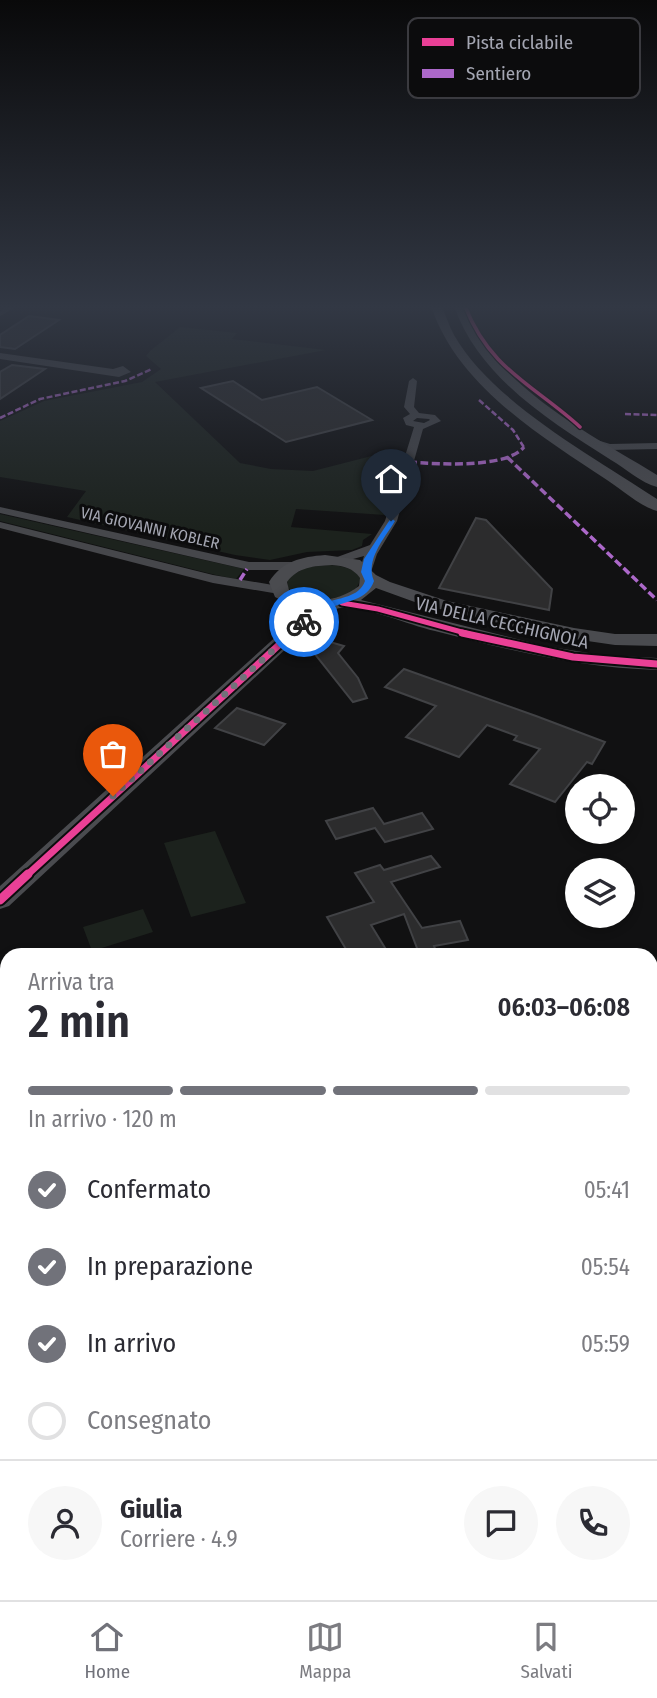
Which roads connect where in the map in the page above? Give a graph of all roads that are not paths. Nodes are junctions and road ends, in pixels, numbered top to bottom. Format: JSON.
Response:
{"nodes":[{"id":1,"x":413,"y":381,"type":"dead end"},
{"id":2,"x":484,"y":381,"type":"edge"},
{"id":3,"x":514,"y":381,"type":"edge"},
{"id":4,"x":597,"y":443,"type":"junction"},
{"id":5,"x":657,"y":446,"type":"edge"},
{"id":6,"x":644,"y":447,"type":"junction"},
{"id":7,"x":621,"y":458,"type":"junction"},
{"id":8,"x":657,"y":482,"type":"edge"},
{"id":9,"x":657,"y":506,"type":"edge"},
{"id":10,"x":0,"y":510,"type":"edge"},
{"id":11,"x":0,"y":525,"type":"edge"},
{"id":12,"x":374,"y":548,"type":"junction"},
{"id":13,"x":335,"y":560,"type":"junction"},
{"id":14,"x":295,"y":566,"type":"junction"},
{"id":15,"x":367,"y":575,"type":"junction"},
{"id":16,"x":286,"y":595,"type":"junction"},
{"id":17,"x":335,"y":604,"type":"junction"},
{"id":18,"x":298,"y":627,"type":"junction"},
{"id":19,"x":657,"y":640,"type":"edge"},
{"id":20,"x":657,"y":663,"type":"edge"},
{"id":21,"x":0,"y":900,"type":"edge"}],
"edges":[{"from":1,"to":12,"type":"street"},
{"from":2,"to":9,"type":"street"},
{"from":3,"to":4,"type":"street"},
{"from":4,"to":6,"type":"street"},
{"from":4,"to":7,"type":"street"},
{"from":5,"to":6,"type":"street"},
{"from":6,"to":7,"type":"street"},
{"from":7,"to":8,"type":"street"},
{"from":10,"to":14,"type":"street","name":"VIA GIOVANNI KOBLER"},
{"from":11,"to":16,"type":"street","name":"VIA GIOVANNI KOBLER"},
{"from":12,"to":13,"type":"street"},
{"from":12,"to":15,"type":"street"},
{"from":13,"to":14,"type":"street"},
{"from":13,"to":15,"type":"street","name":"VIA DELLA CECCHIGNOLA"},
{"from":14,"to":16,"type":"street"},
{"from":15,"to":17,"type":"street"},
{"from":15,"to":19,"type":"street","name":"VIA DELLA CECCHIGNOLA"},
{"from":16,"to":17,"type":"street","name":"VIA DELLA CECCHIGNOLA"},
{"from":16,"to":18,"type":"street"},
{"from":17,"to":18,"type":"street"},
{"from":17,"to":20,"type":"street","name":"VIA DELLA CECCHIGNOLA"},
{"from":18,"to":21,"type":"street"}]}
